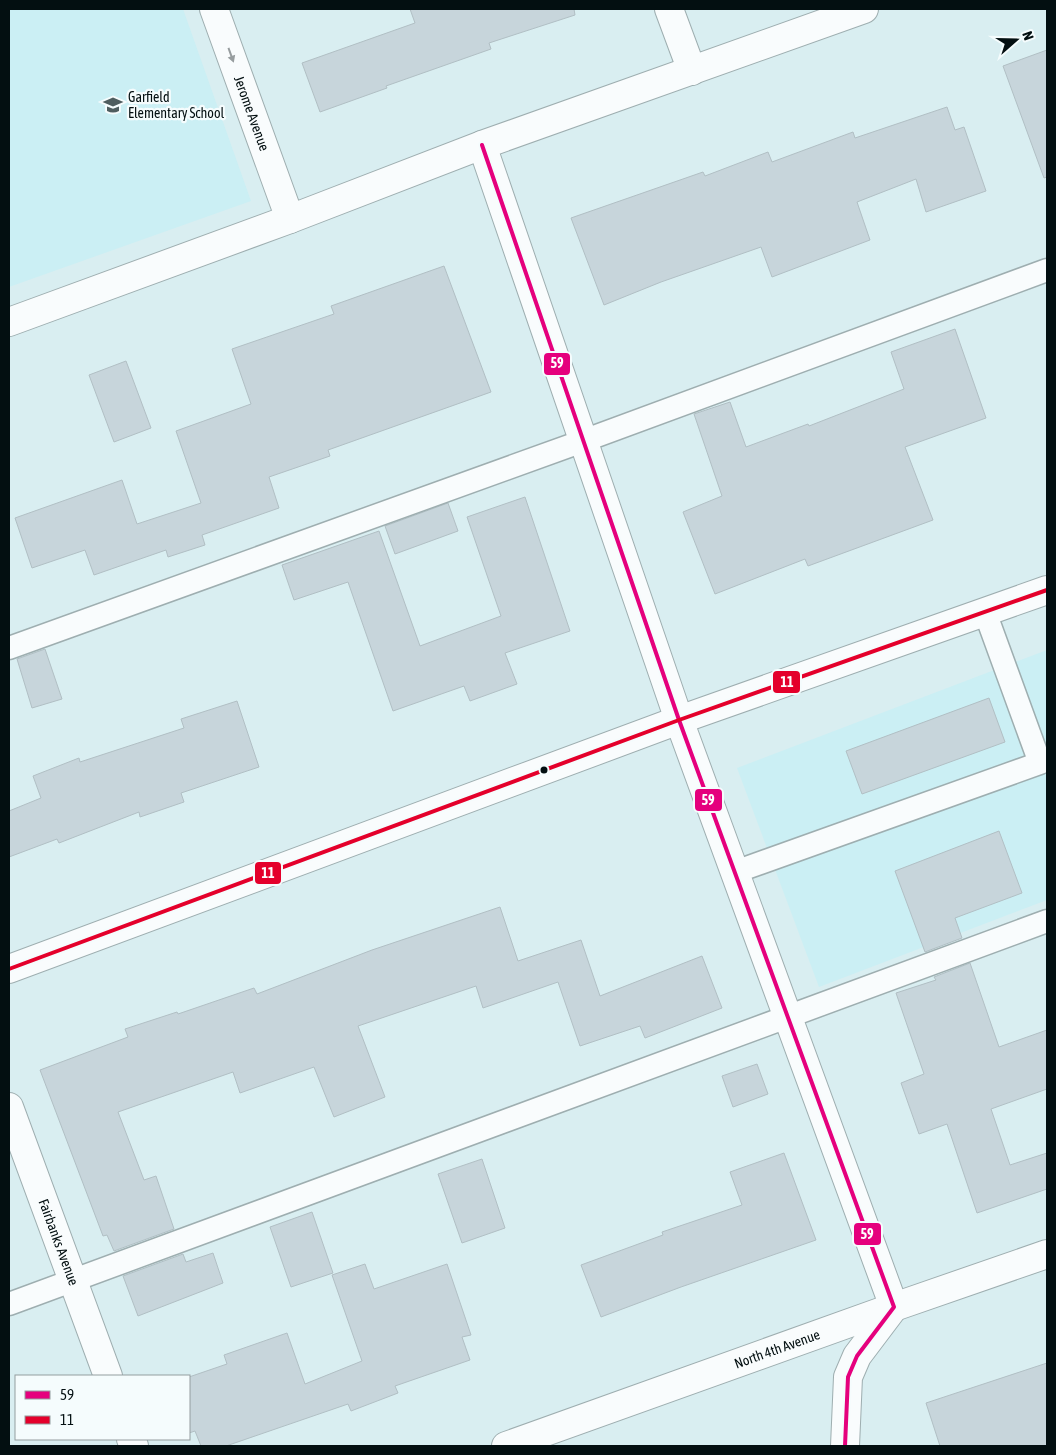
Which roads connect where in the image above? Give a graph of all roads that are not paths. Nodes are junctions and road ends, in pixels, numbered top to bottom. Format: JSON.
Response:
{"nodes":[{"id":1,"x":214,"y":9,"type":"edge"},
{"id":2,"x":669,"y":9,"type":"edge"},
{"id":3,"x":864,"y":9,"type":"edge"},
{"id":4,"x":692,"y":71,"type":"junction"},
{"id":5,"x":482,"y":145,"type":"junction"},
{"id":6,"x":290,"y":219,"type":"junction"},
{"id":7,"x":1047,"y":270,"type":"edge"},
{"id":8,"x":9,"y":322,"type":"edge"},
{"id":9,"x":583,"y":441,"type":"junction"},
{"id":10,"x":1047,"y":590,"type":"edge"},
{"id":11,"x":985,"y":612,"type":"junction"},
{"id":12,"x":9,"y":648,"type":"edge"},
{"id":13,"x":679,"y":720,"type":"junction"},
{"id":14,"x":735,"y":872,"type":"junction"},
{"id":15,"x":1047,"y":922,"type":"edge"},
{"id":16,"x":9,"y":969,"type":"edge"},
{"id":17,"x":788,"y":1016,"type":"junction"},
{"id":18,"x":9,"y":1107,"type":"edge"},
{"id":19,"x":1047,"y":1254,"type":"edge"},
{"id":20,"x":73,"y":1281,"type":"junction"},
{"id":21,"x":9,"y":1304,"type":"edge"},
{"id":22,"x":894,"y":1307,"type":"junction"},
{"id":23,"x":108,"y":1375,"type":"edge"},
{"id":24,"x":506,"y":1446,"type":"edge"},
{"id":25,"x":845,"y":1446,"type":"edge"}],
"edges":[{"from":1,"to":6,"type":"street","name":"Jerome Avenue","one_way":true},
{"from":2,"to":4,"type":"street"},
{"from":3,"to":4,"type":"street"},
{"from":4,"to":5,"type":"street"},
{"from":5,"to":6,"type":"street"},
{"from":5,"to":9,"type":"street"},
{"from":6,"to":8,"type":"street"},
{"from":7,"to":9,"type":"lane"},
{"from":9,"to":12,"type":"lane"},
{"from":9,"to":13,"type":"street"},
{"from":10,"to":11,"type":"street"},
{"from":11,"to":13,"type":"street"},
{"from":11,"to":14,"type":"lane"},
{"from":13,"to":14,"type":"street"},
{"from":13,"to":16,"type":"street"},
{"from":14,"to":17,"type":"street"},
{"from":15,"to":17,"type":"lane"},
{"from":17,"to":20,"type":"lane"},
{"from":17,"to":22,"type":"street"},
{"from":18,"to":20,"type":"street","name":"Fairbanks Avenue"},
{"from":19,"to":22,"type":"street","name":"North 4th Avenue"},
{"from":20,"to":21,"type":"lane"},
{"from":20,"to":23,"type":"street","name":"Fairbanks Avenue"},
{"from":22,"to":24,"type":"street","name":"North 4th Avenue"},
{"from":22,"to":25,"type":"street"}]}
